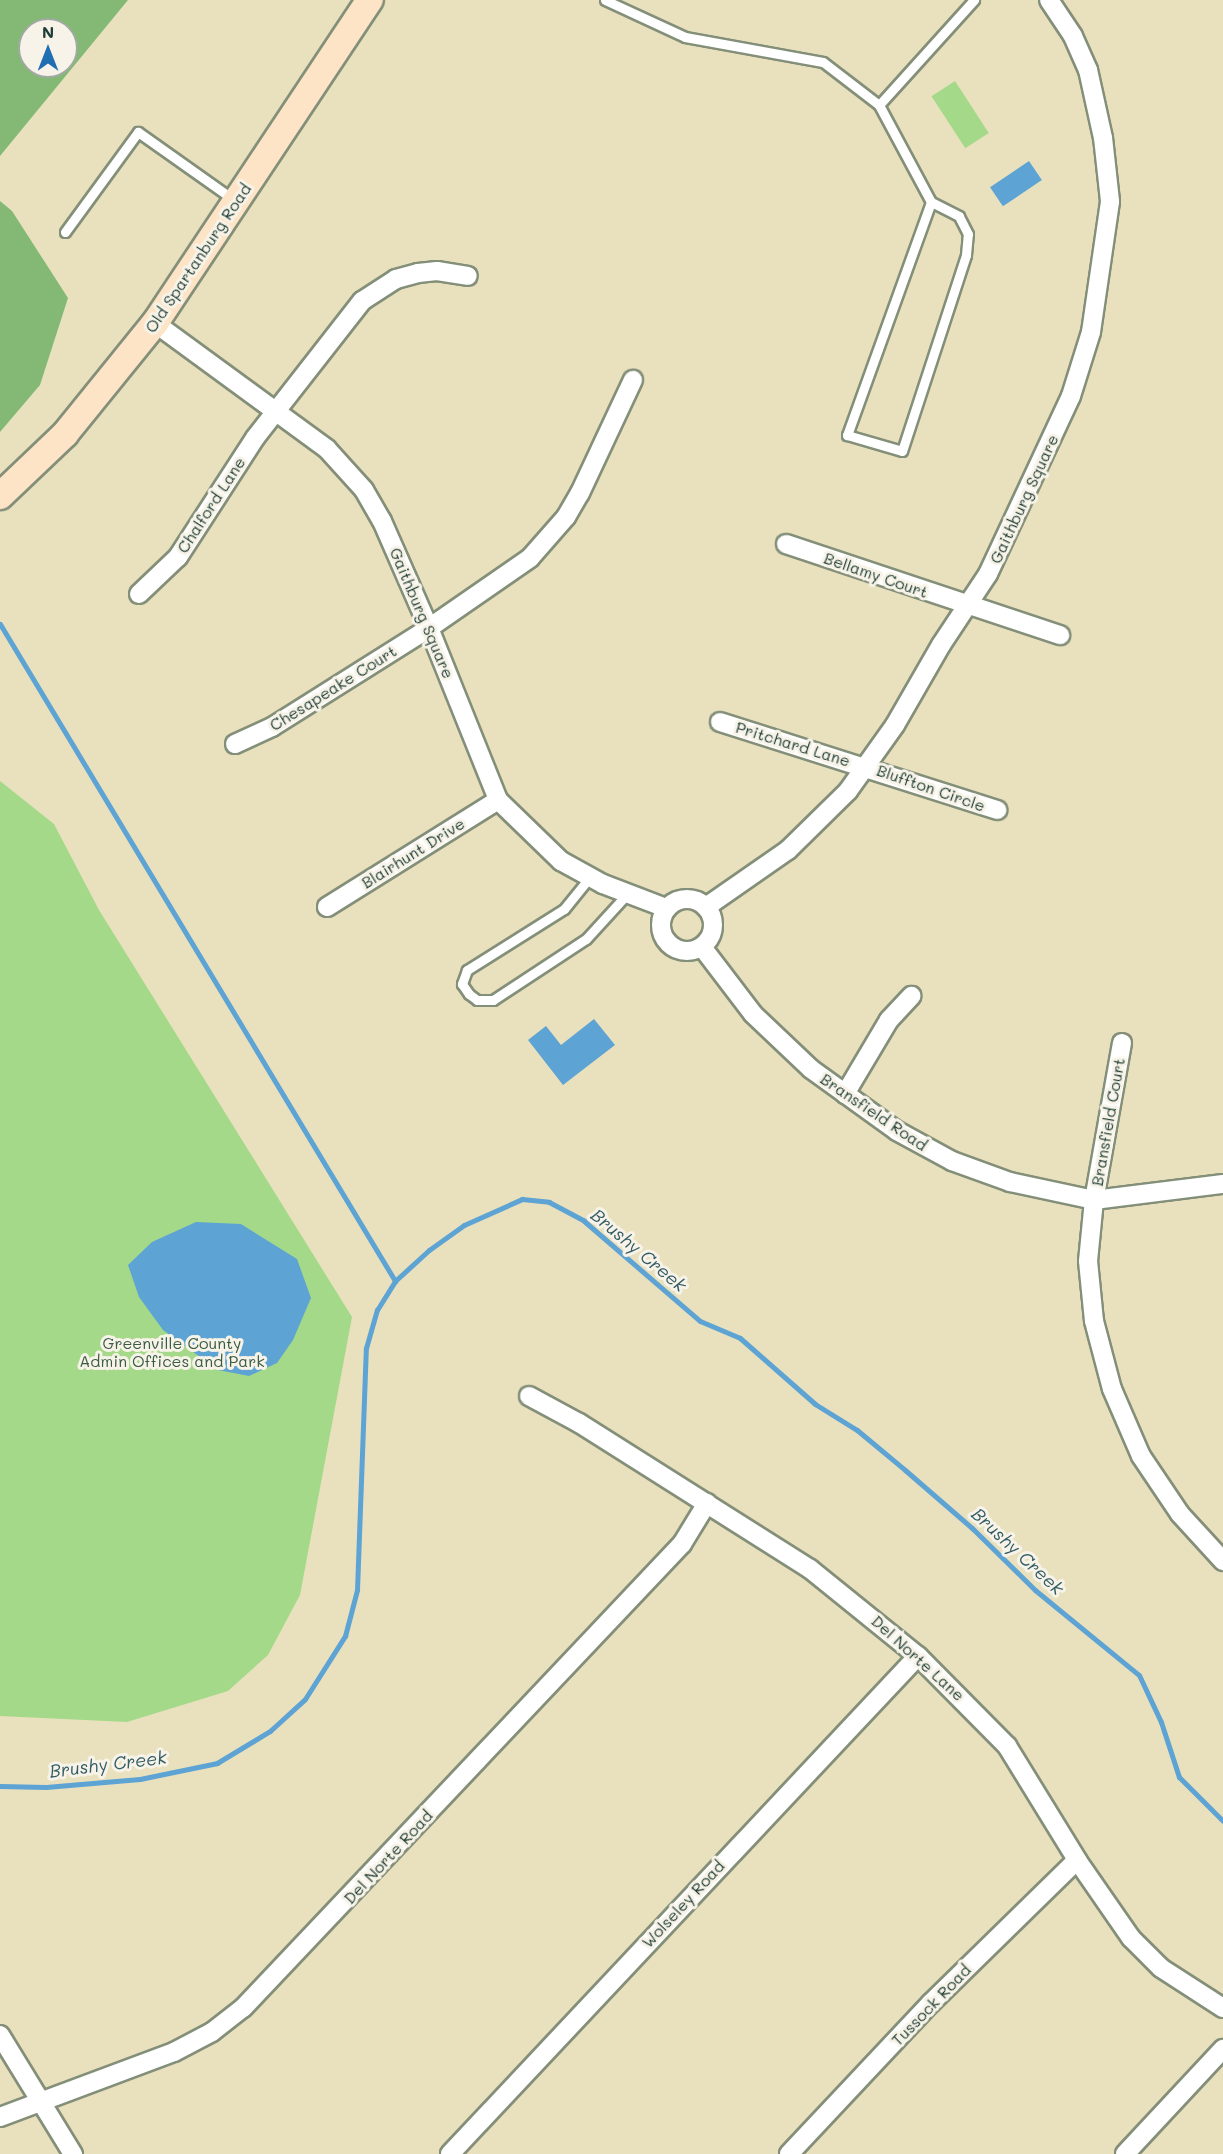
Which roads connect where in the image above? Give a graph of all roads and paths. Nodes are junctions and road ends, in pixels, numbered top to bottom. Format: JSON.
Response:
{"nodes":[{"id":1,"x":370,"y":0,"type":"edge"},
{"id":2,"x":605,"y":0,"type":"edge"},
{"id":3,"x":974,"y":0,"type":"edge"},
{"id":4,"x":1049,"y":0,"type":"edge"},
{"id":5,"x":879,"y":105,"type":"junction"},
{"id":6,"x":236,"y":201,"type":"junction"},
{"id":7,"x":931,"y":202,"type":"junction"},
{"id":8,"x":65,"y":232,"type":"dead end"},
{"id":9,"x":468,"y":276,"type":"dead end"},
{"id":10,"x":155,"y":323,"type":"junction"},
{"id":11,"x":633,"y":380,"type":"dead end"},
{"id":12,"x":277,"y":411,"type":"junction"},
{"id":13,"x":0,"y":496,"type":"edge"},
{"id":14,"x":786,"y":544,"type":"dead end"},
{"id":15,"x":139,"y":594,"type":"dead end"},
{"id":16,"x":967,"y":606,"type":"junction"},
{"id":17,"x":429,"y":628,"type":"junction"},
{"id":18,"x":1060,"y":635,"type":"dead end"},
{"id":19,"x":720,"y":722,"type":"dead end"},
{"id":20,"x":236,"y":744,"type":"dead end"},
{"id":21,"x":866,"y":766,"type":"junction"},
{"id":22,"x":498,"y":800,"type":"junction"},
{"id":23,"x":997,"y":810,"type":"dead end"},
{"id":24,"x":590,"y":877,"type":"junction"},
{"id":25,"x":628,"y":893,"type":"junction"},
{"id":26,"x":327,"y":907,"type":"dead end"},
{"id":27,"x":706,"y":907,"type":"junction"},
{"id":28,"x":666,"y":908,"type":"junction"},
{"id":29,"x":702,"y":947,"type":"junction"},
{"id":30,"x":911,"y":996,"type":"dead end"},
{"id":31,"x":1122,"y":1043,"type":"dead end"},
{"id":32,"x":845,"y":1094,"type":"junction"},
{"id":33,"x":1223,"y":1184,"type":"edge"},
{"id":34,"x":1094,"y":1200,"type":"junction"},
{"id":35,"x":529,"y":1396,"type":"dead end"},
{"id":36,"x":707,"y":1503,"type":"junction"},
{"id":37,"x":1223,"y":1561,"type":"edge"},
{"id":38,"x":918,"y":1656,"type":"junction"},
{"id":39,"x":1077,"y":1860,"type":"junction"},
{"id":40,"x":1223,"y":2008,"type":"edge"},
{"id":41,"x":0,"y":2035,"type":"edge"},
{"id":42,"x":1223,"y":2049,"type":"edge"},
{"id":43,"x":40,"y":2101,"type":"junction"},
{"id":44,"x":0,"y":2117,"type":"edge"},
{"id":45,"x":73,"y":2154,"type":"edge"},
{"id":46,"x":450,"y":2154,"type":"edge"},
{"id":47,"x":789,"y":2154,"type":"edge"},
{"id":48,"x":1125,"y":2154,"type":"edge"}],
"edges":[{"from":1,"to":6,"type":"main road","name":"Old Spartanburg Road"},
{"from":2,"to":5,"type":"lane"},
{"from":3,"to":5,"type":"lane"},
{"from":4,"to":16,"type":"street","name":"Gaithburg Square"},
{"from":5,"to":7,"type":"lane"},
{"from":6,"to":8,"type":"lane"},
{"from":6,"to":10,"type":"main road","name":"Old Spartanburg Road"},
{"from":7,"to":7,"type":"lane"},
{"from":9,"to":12,"type":"street","name":"Chalford Lane"},
{"from":10,"to":12,"type":"street","name":"Gaithburg Square"},
{"from":10,"to":13,"type":"main road","name":"Old Spartanburg Road"},
{"from":11,"to":17,"type":"street","name":"Chesapeake Court"},
{"from":12,"to":15,"type":"street","name":"Chalford Lane"},
{"from":12,"to":17,"type":"street","name":"Gaithburg Square"},
{"from":14,"to":16,"type":"street","name":"Bellamy Court"},
{"from":16,"to":18,"type":"street","name":"Bellamy Court"},
{"from":16,"to":21,"type":"street","name":"Gaithburg Square"},
{"from":17,"to":20,"type":"street","name":"Chesapeake Court"},
{"from":17,"to":22,"type":"street","name":"Gaithburg Square"},
{"from":19,"to":21,"type":"street","name":"Pritchard Lane"},
{"from":21,"to":23,"type":"street","name":"Bluffton Circle"},
{"from":21,"to":27,"type":"street","name":"Gaithburg Square"},
{"from":22,"to":24,"type":"street","name":"Gaithburg Square"},
{"from":22,"to":26,"type":"street","name":"Blairhunt Drive"},
{"from":24,"to":25,"type":"street","name":"Gaithburg Square"},
{"from":24,"to":25,"type":"lane"},
{"from":25,"to":28,"type":"street","name":"Gaithburg Square"},
{"from":27,"to":28,"type":"street"},
{"from":27,"to":29,"type":"street"},
{"from":28,"to":29,"type":"street"},
{"from":29,"to":32,"type":"street","name":"Bransfield Road"},
{"from":30,"to":32,"type":"street"},
{"from":31,"to":34,"type":"street","name":"Bransfield Court"},
{"from":32,"to":34,"type":"street","name":"Bransfield Road"},
{"from":33,"to":34,"type":"street","name":"Bransfield Road"},
{"from":34,"to":37,"type":"street"},
{"from":35,"to":36,"type":"street","name":"Del Norte Lane"},
{"from":36,"to":38,"type":"street","name":"Del Norte Lane"},
{"from":36,"to":43,"type":"street","name":"Del Norte Road"},
{"from":38,"to":39,"type":"street","name":"Del Norte Lane"},
{"from":38,"to":46,"type":"street","name":"Wolseley Road"},
{"from":39,"to":40,"type":"street","name":"Del Norte Lane"},
{"from":39,"to":47,"type":"street","name":"Tussock Road"},
{"from":41,"to":43,"type":"street"},
{"from":42,"to":48,"type":"street"},
{"from":43,"to":44,"type":"street","name":"Del Norte Road"},
{"from":43,"to":45,"type":"street"}]}
